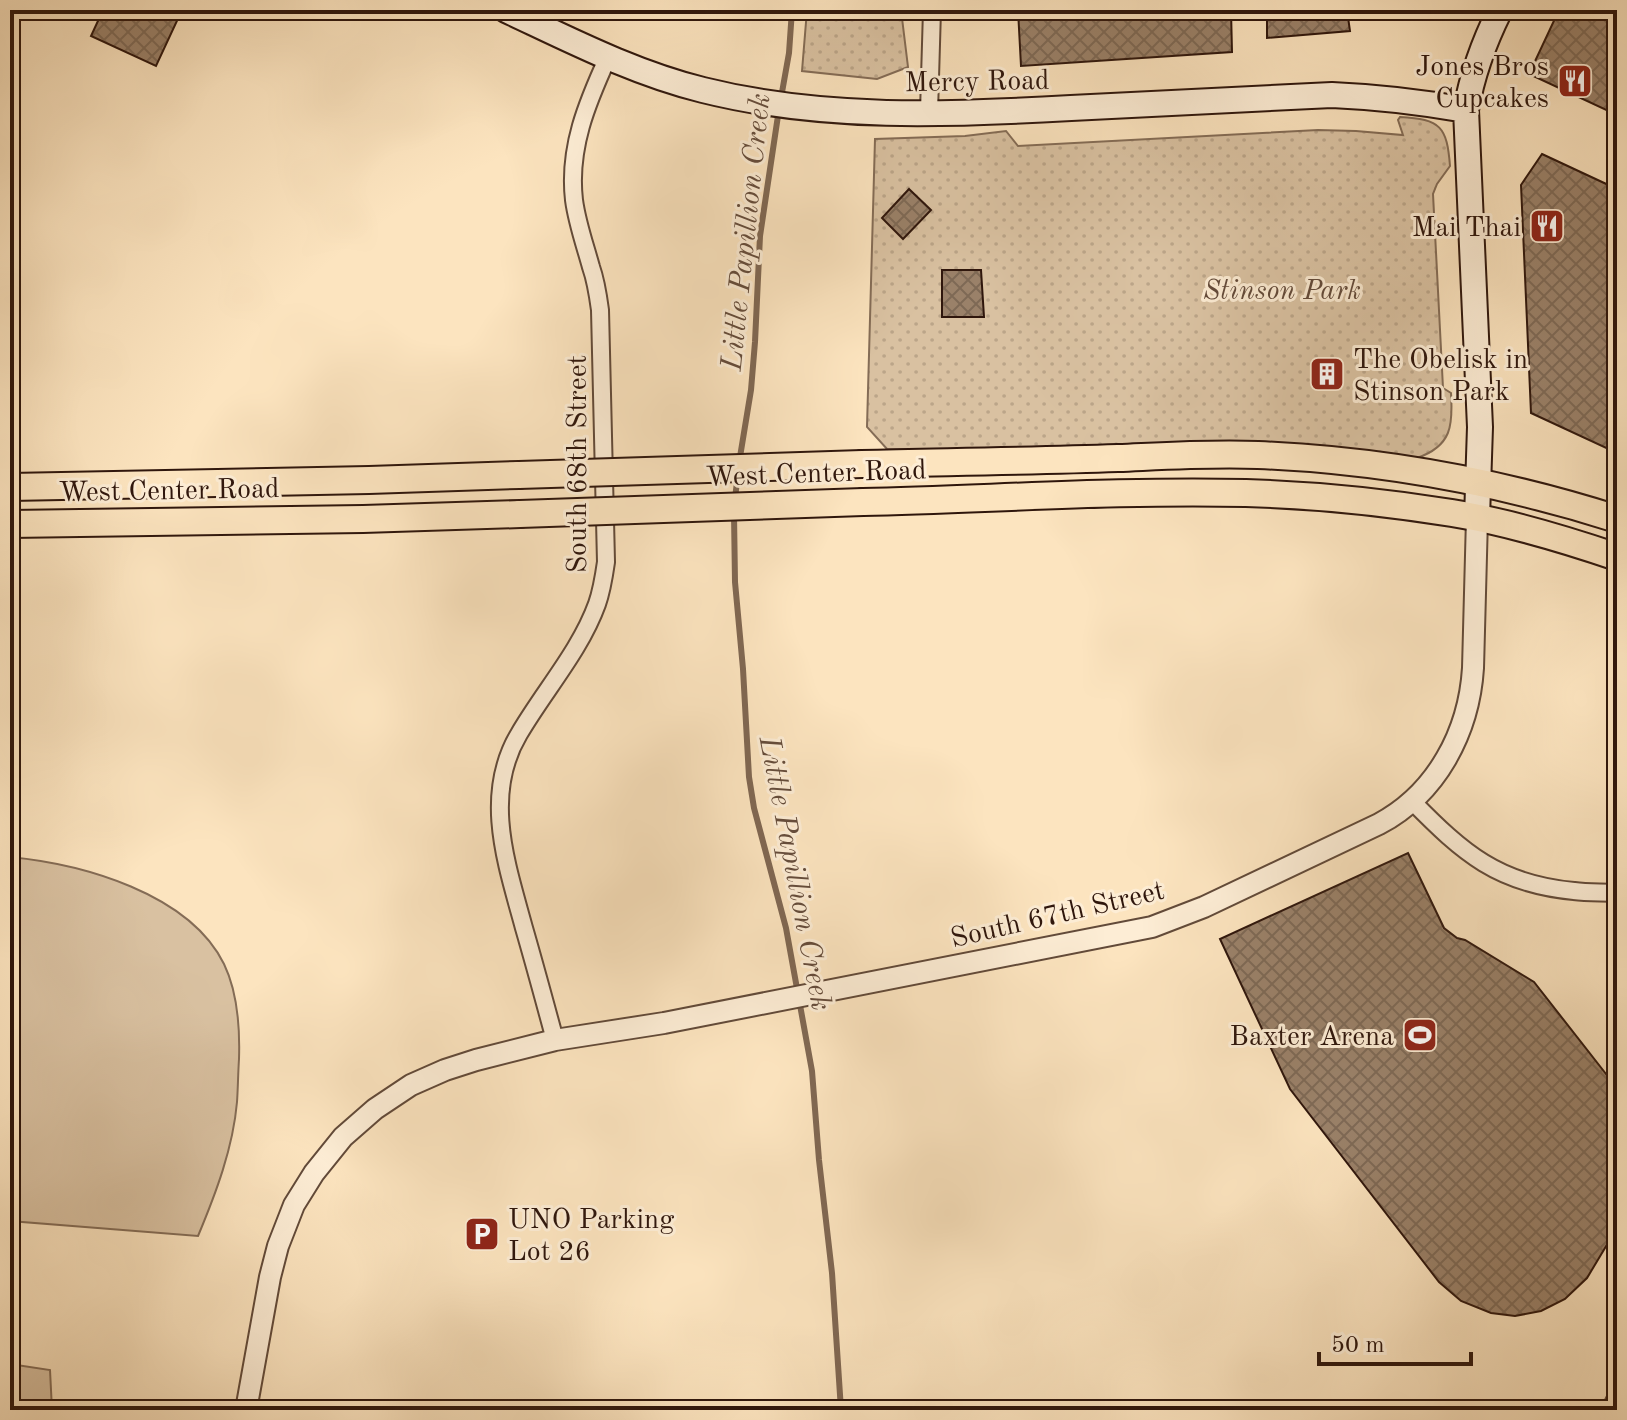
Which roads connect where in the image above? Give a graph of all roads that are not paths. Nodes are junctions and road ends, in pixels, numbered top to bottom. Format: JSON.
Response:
{"nodes":[{"id":1,"x":506,"y":10,"type":"edge"},
{"id":2,"x":932,"y":10,"type":"edge"},
{"id":3,"x":1500,"y":10,"type":"edge"},
{"id":4,"x":608,"y":57,"type":"junction"},
{"id":5,"x":1466,"y":110,"type":"junction"},
{"id":6,"x":929,"y":112,"type":"junction"},
{"id":7,"x":1478,"y":481,"type":"junction"},
{"id":8,"x":10,"y":487,"type":"edge"},
{"id":9,"x":1477,"y":518,"type":"junction"},
{"id":10,"x":1617,"y":519,"type":"edge"},
{"id":11,"x":10,"y":524,"type":"edge"},
{"id":12,"x":1617,"y":557,"type":"edge"},
{"id":13,"x":1412,"y":801,"type":"junction"},
{"id":14,"x":1617,"y":893,"type":"edge"},
{"id":15,"x":555,"y":1040,"type":"junction"},
{"id":16,"x":1617,"y":1396,"type":"edge"},
{"id":17,"x":246,"y":1410,"type":"edge"},
{"id":18,"x":1610,"y":1410,"type":"edge"}],
"edges":[{"from":1,"to":4,"type":"main road","name":"Mercy Road"},
{"from":2,"to":6,"type":"street"},
{"from":3,"to":5,"type":"main road","name":"South 67th Street"},
{"from":4,"to":6,"type":"main road","name":"Mercy Road"},
{"from":4,"to":15,"type":"street","name":"South 68th Street"},
{"from":5,"to":6,"type":"main road","name":"Mercy Road"},
{"from":5,"to":7,"type":"main road","name":"South 67th Street"},
{"from":7,"to":8,"type":"main road","name":"West Center Road","bridge":true},
{"from":7,"to":9,"type":"main road","name":"South 67th Street"},
{"from":7,"to":10,"type":"main road","name":"West Center Road"},
{"from":9,"to":11,"type":"main road","name":"West Center Road","bridge":true},
{"from":9,"to":12,"type":"main road","name":"West Center Road"},
{"from":9,"to":13,"type":"street","name":"South 67th Street"},
{"from":13,"to":14,"type":"street"},
{"from":13,"to":15,"type":"street","name":"South 67th Street"},
{"from":15,"to":17,"type":"street","name":"South 67th Street"},
{"from":16,"to":18,"type":"street"}]}
